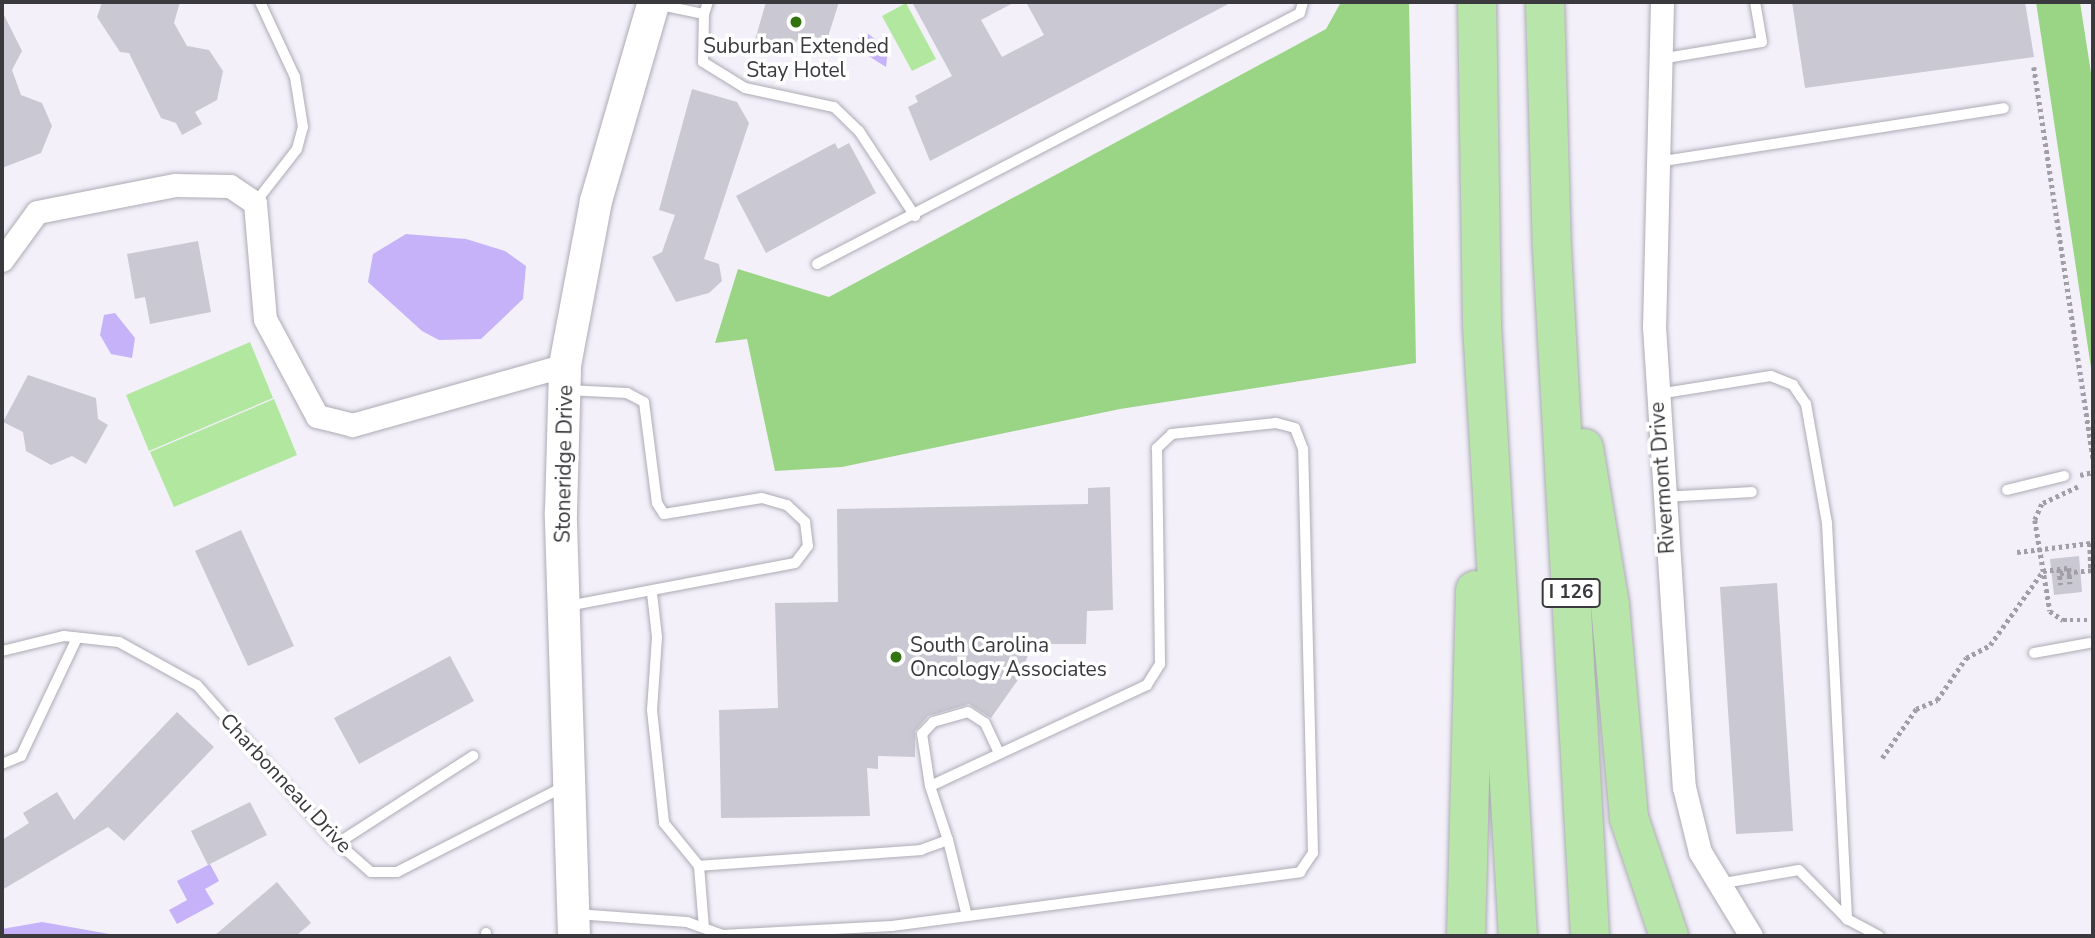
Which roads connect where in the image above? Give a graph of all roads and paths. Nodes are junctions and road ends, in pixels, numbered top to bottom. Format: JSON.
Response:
{"nodes":[{"id":1,"x":260,"y":2,"type":"edge"},
{"id":2,"x":653,"y":2,"type":"edge"},
{"id":3,"x":708,"y":2,"type":"edge"},
{"id":4,"x":1303,"y":2,"type":"edge"},
{"id":5,"x":1477,"y":2,"type":"edge"},
{"id":6,"x":1545,"y":2,"type":"edge"},
{"id":7,"x":1661,"y":2,"type":"edge"},
{"id":8,"x":1755,"y":2,"type":"edge"},
{"id":9,"x":704,"y":14,"type":"junction"},
{"id":10,"x":1659,"y":59,"type":"junction"},
{"id":11,"x":2034,"y":67,"type":"dead end"},
{"id":12,"x":2004,"y":108,"type":"dead end"},
{"id":13,"x":1654,"y":163,"type":"junction"},
{"id":14,"x":255,"y":203,"type":"junction"},
{"id":15,"x":915,"y":216,"type":"junction"},
{"id":16,"x":1552,"y":249,"type":"junction"},
{"id":17,"x":2,"y":260,"type":"edge"},
{"id":18,"x":817,"y":264,"type":"dead end"},
{"id":19,"x":1482,"y":326,"type":"junction"},
{"id":20,"x":565,"y":377,"type":"junction"},
{"id":21,"x":1657,"y":394,"type":"junction"},
{"id":22,"x":2093,"y":459,"type":"edge"},
{"id":23,"x":2064,"y":476,"type":"dead end"},
{"id":24,"x":2007,"y":490,"type":"dead end"},
{"id":25,"x":1752,"y":492,"type":"dead end"},
{"id":26,"x":1663,"y":497,"type":"junction"},
{"id":27,"x":2035,"y":520,"type":"dead end"},
{"id":28,"x":2039,"y":548,"type":"junction"},
{"id":29,"x":2017,"y":552,"type":"dead end"},
{"id":30,"x":2059,"y":569,"type":"junction"},
{"id":31,"x":2092,"y":570,"type":"edge"},
{"id":32,"x":2043,"y":571,"type":"junction"},
{"id":33,"x":2069,"y":572,"type":"junction"},
{"id":34,"x":652,"y":593,"type":"junction"},
{"id":35,"x":564,"y":607,"type":"junction"},
{"id":36,"x":2093,"y":620,"type":"edge"},
{"id":37,"x":77,"y":638,"type":"junction"},
{"id":38,"x":2088,"y":643,"type":"dead end"},
{"id":39,"x":2,"y":652,"type":"edge"},
{"id":40,"x":2034,"y":653,"type":"dead end"},
{"id":41,"x":999,"y":753,"type":"junction"},
{"id":42,"x":473,"y":756,"type":"dead end"},
{"id":43,"x":1882,"y":758,"type":"dead end"},
{"id":44,"x":2,"y":764,"type":"edge"},
{"id":45,"x":569,"y":784,"type":"junction"},
{"id":46,"x":930,"y":786,"type":"junction"},
{"id":47,"x":948,"y":839,"type":"junction"},
{"id":48,"x":338,"y":843,"type":"junction"},
{"id":49,"x":699,"y":866,"type":"junction"},
{"id":50,"x":1715,"y":885,"type":"junction"},
{"id":51,"x":967,"y":916,"type":"junction"},
{"id":52,"x":1847,"y":919,"type":"junction"},
{"id":53,"x":573,"y":925,"type":"edge"},
{"id":54,"x":704,"y":928,"type":"junction"},
{"id":55,"x":1466,"y":936,"type":"edge"},
{"id":56,"x":1518,"y":936,"type":"edge"},
{"id":57,"x":1590,"y":936,"type":"edge"},
{"id":58,"x":1669,"y":936,"type":"edge"},
{"id":59,"x":1751,"y":936,"type":"edge"},
{"id":60,"x":1879,"y":936,"type":"edge"}],
"edges":[{"from":1,"to":14,"type":"lane"},
{"from":2,"to":9,"type":"lane"},
{"from":2,"to":20,"type":"street","name":"Stoneridge Drive"},
{"from":3,"to":9,"type":"lane"},
{"from":4,"to":15,"type":"lane"},
{"from":5,"to":19,"type":"highway"},
{"from":6,"to":16,"type":"highway","number":"I 126"},
{"from":7,"to":10,"type":"street","name":"Rivermont Drive"},
{"from":8,"to":10,"type":"lane"},
{"from":9,"to":15,"type":"lane"},
{"from":10,"to":13,"type":"street","name":"Rivermont Drive"},
{"from":11,"to":22,"type":"path"},
{"from":12,"to":13,"type":"lane"},
{"from":13,"to":21,"type":"street","name":"Rivermont Drive"},
{"from":14,"to":17,"type":"street"},
{"from":14,"to":20,"type":"street"},
{"from":15,"to":18,"type":"lane"},
{"from":16,"to":57,"type":"highway","number":"I 126"},
{"from":16,"to":58,"type":"highway"},
{"from":19,"to":55,"type":"highway"},
{"from":19,"to":56,"type":"highway"},
{"from":20,"to":34,"type":"lane"},
{"from":20,"to":35,"type":"street","name":"Stoneridge Drive"},
{"from":21,"to":26,"type":"street","name":"Rivermont Drive"},
{"from":21,"to":52,"type":"lane"},
{"from":23,"to":24,"type":"lane"},
{"from":25,"to":26,"type":"lane"},
{"from":26,"to":50,"type":"street","name":"Rivermont Drive"},
{"from":27,"to":28,"type":"path"},
{"from":28,"to":29,"type":"path"},
{"from":28,"to":31,"type":"path"},
{"from":28,"to":32,"type":"path"},
{"from":30,"to":32,"type":"path"},
{"from":30,"to":33,"type":"path","bridge":true},
{"from":30,"to":33,"type":"path"},
{"from":31,"to":33,"type":"path","bridge":true},
{"from":32,"to":36,"type":"path"},
{"from":32,"to":43,"type":"path"},
{"from":34,"to":35,"type":"lane"},
{"from":34,"to":49,"type":"lane"},
{"from":35,"to":45,"type":"street","name":"Stoneridge Drive"},
{"from":37,"to":39,"type":"lane","name":"Charbonneau Drive"},
{"from":37,"to":44,"type":"lane"},
{"from":37,"to":48,"type":"lane","name":"Charbonneau Drive"},
{"from":38,"to":40,"type":"lane"},
{"from":41,"to":46,"type":"lane"},
{"from":41,"to":46,"type":"lane"},
{"from":41,"to":51,"type":"lane"},
{"from":42,"to":48,"type":"lane"},
{"from":45,"to":48,"type":"lane","name":"Charbonneau Drive"},
{"from":45,"to":53,"type":"street","name":"Stoneridge Drive"},
{"from":46,"to":47,"type":"lane"},
{"from":47,"to":49,"type":"lane"},
{"from":47,"to":51,"type":"lane"},
{"from":49,"to":54,"type":"lane"},
{"from":50,"to":52,"type":"lane"},
{"from":50,"to":59,"type":"street","name":"Rivermont Drive"},
{"from":51,"to":54,"type":"lane"},
{"from":52,"to":60,"type":"lane"},
{"from":53,"to":54,"type":"lane"}]}
